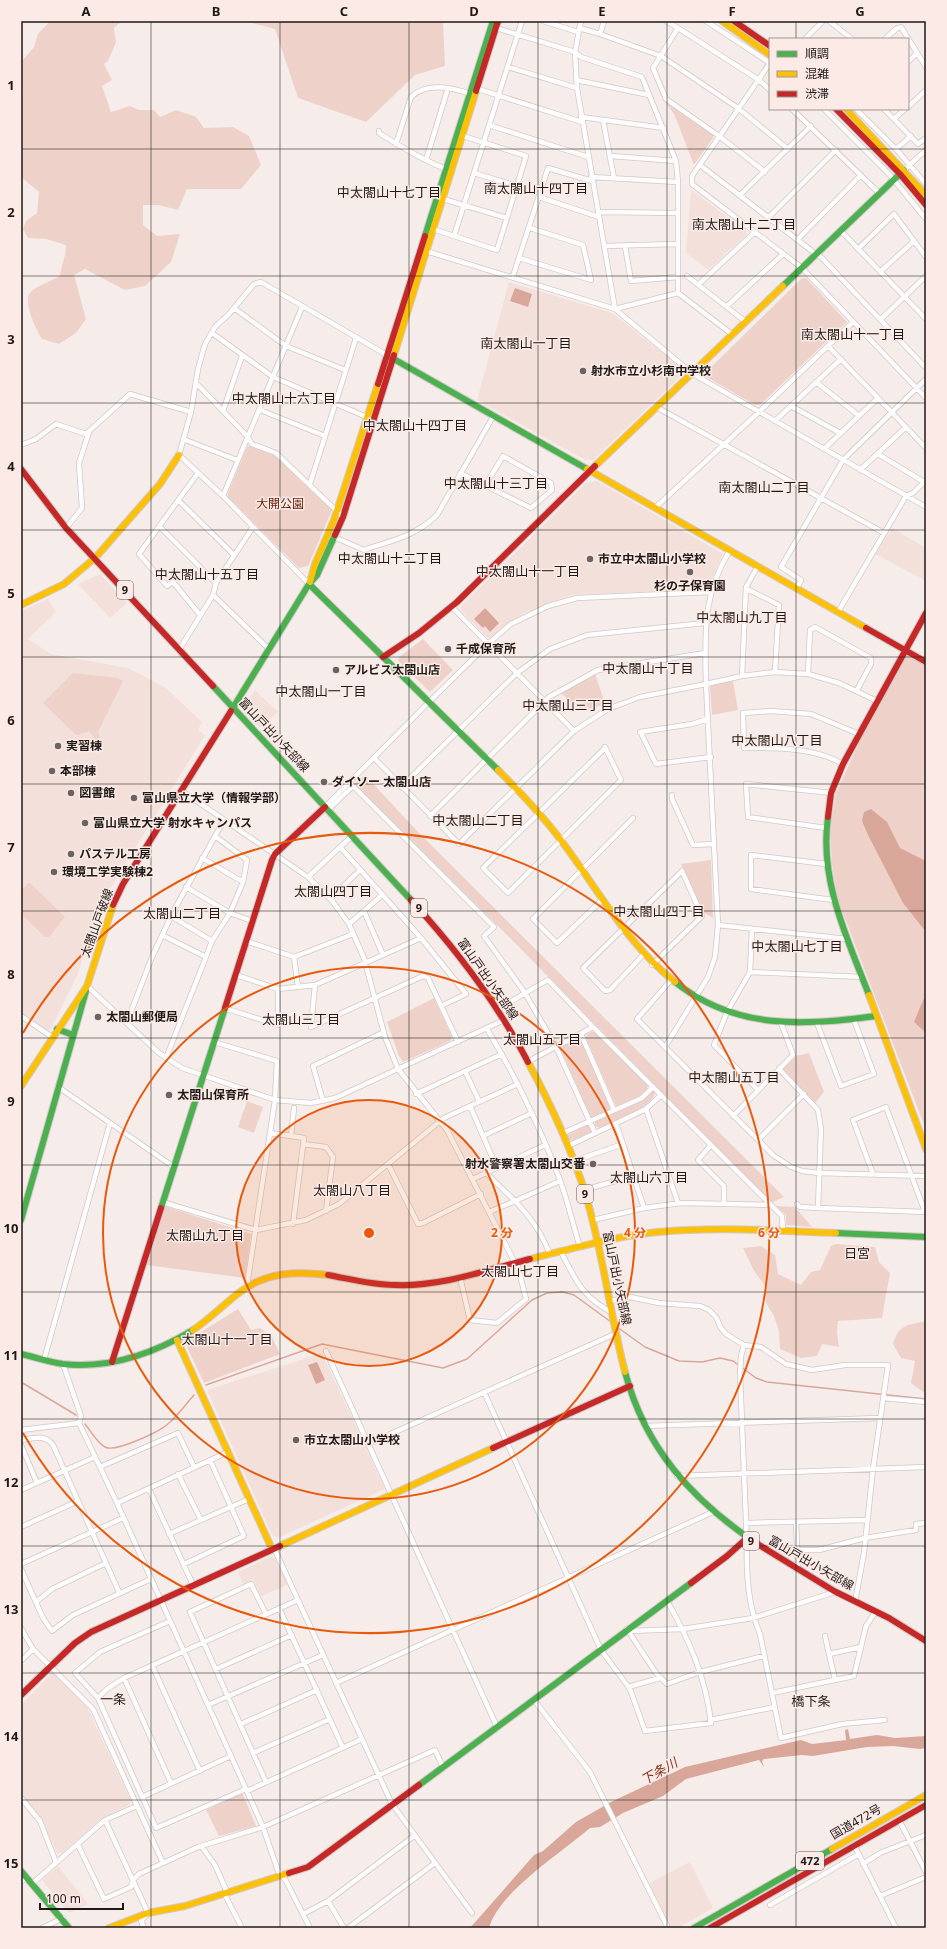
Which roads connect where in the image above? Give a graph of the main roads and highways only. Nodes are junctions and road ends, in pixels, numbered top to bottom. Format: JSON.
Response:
{"nodes":[{"id":1,"x":493,"y":21,"type":"edge"},
{"id":2,"x":498,"y":21,"type":"edge"},
{"id":3,"x":722,"y":21,"type":"edge"},
{"id":4,"x":734,"y":21,"type":"edge"},
{"id":5,"x":769,"y":45,"type":"edge"},
{"id":6,"x":769,"y":54,"type":"edge"},
{"id":7,"x":837,"y":110,"type":"edge"},
{"id":8,"x":847,"y":110,"type":"edge"},
{"id":9,"x":902,"y":172,"type":"junction"},
{"id":10,"x":926,"y":195,"type":"edge"},
{"id":11,"x":926,"y":205,"type":"edge"},
{"id":12,"x":390,"y":356,"type":"junction"},
{"id":13,"x":370,"y":419,"type":"junction"},
{"id":14,"x":178,"y":456,"type":"road end"},
{"id":15,"x":21,"y":469,"type":"edge"},
{"id":16,"x":592,"y":471,"type":"junction"},
{"id":17,"x":96,"y":557,"type":"junction"},
{"id":18,"x":310,"y":584,"type":"junction"},
{"id":19,"x":21,"y":605,"type":"edge"},
{"id":20,"x":925,"y":616,"type":"edge"},
{"id":21,"x":904,"y":650,"type":"junction"},
{"id":22,"x":383,"y":657,"type":"junction"},
{"id":23,"x":926,"y":662,"type":"edge"},
{"id":24,"x":233,"y":707,"type":"junction"},
{"id":25,"x":326,"y":808,"type":"junction"},
{"id":26,"x":87,"y":986,"type":"junction"},
{"id":27,"x":876,"y":1016,"type":"junction"},
{"id":28,"x":57,"y":1029,"type":"junction"},
{"id":29,"x":73,"y":1035,"type":"junction"},
{"id":30,"x":21,"y":1086,"type":"edge"},
{"id":31,"x":926,"y":1149,"type":"edge"},
{"id":32,"x":21,"y":1220,"type":"edge"},
{"id":33,"x":926,"y":1237,"type":"edge"},
{"id":34,"x":598,"y":1242,"type":"junction"},
{"id":35,"x":177,"y":1340,"type":"junction"},
{"id":36,"x":21,"y":1354,"type":"edge"},
{"id":37,"x":112,"y":1362,"type":"junction"},
{"id":38,"x":630,"y":1386,"type":"junction"},
{"id":39,"x":746,"y":1538,"type":"junction"},
{"id":40,"x":273,"y":1548,"type":"junction"},
{"id":41,"x":926,"y":1641,"type":"edge"},
{"id":42,"x":21,"y":1695,"type":"edge"},
{"id":43,"x":926,"y":1795,"type":"edge"},
{"id":44,"x":926,"y":1804,"type":"edge"},
{"id":45,"x":21,"y":1871,"type":"edge"},
{"id":46,"x":721,"y":1921,"type":"junction"},
{"id":47,"x":69,"y":1928,"type":"edge"},
{"id":48,"x":109,"y":1928,"type":"edge"},
{"id":49,"x":694,"y":1928,"type":"edge"},
{"id":50,"x":710,"y":1928,"type":"edge"},
{"id":51,"x":725,"y":1928,"type":"edge"}],
"edges":[{"from":1,"to":12,"type":"main road"},
{"from":2,"to":12,"type":"main road"},
{"from":3,"to":6,"type":"main road"},
{"from":4,"to":5,"type":"main road"},
{"from":7,"to":9,"type":"main road"},
{"from":8,"to":9,"type":"main road"},
{"from":9,"to":10,"type":"main road"},
{"from":9,"to":11,"type":"main road"},
{"from":9,"to":16,"type":"main road"},
{"from":12,"to":13,"type":"main road"},
{"from":12,"to":16,"type":"main road"},
{"from":13,"to":18,"type":"main road"},
{"from":13,"to":18,"type":"main road","name":"太閤山戸破線"},
{"from":14,"to":17,"type":"main road"},
{"from":15,"to":17,"type":"main road","name":"富山戸出小矢部線","number":"9"},
{"from":16,"to":21,"type":"main road"},
{"from":16,"to":22,"type":"main road"},
{"from":17,"to":19,"type":"main road"},
{"from":17,"to":24,"type":"main road","name":"富山戸出小矢部線","number":"9"},
{"from":18,"to":22,"type":"main road"},
{"from":18,"to":24,"type":"main road","name":"太閤山戸破線"},
{"from":20,"to":21,"type":"main road"},
{"from":21,"to":23,"type":"main road"},
{"from":21,"to":27,"type":"main road"},
{"from":22,"to":27,"type":"main road"},
{"from":24,"to":25,"type":"main road","name":"富山戸出小矢部線","number":"9"},
{"from":24,"to":26,"type":"main road","name":"太閤山戸破線"},
{"from":25,"to":34,"type":"main road","name":"富山戸出小矢部線","number":"9"},
{"from":25,"to":37,"type":"main road"},
{"from":26,"to":28,"type":"main road","name":"太閤山戸破線"},
{"from":26,"to":29,"type":"main road"},
{"from":27,"to":31,"type":"main road"},
{"from":28,"to":29,"type":"main road"},
{"from":28,"to":30,"type":"main road","name":"太閤山戸破線"},
{"from":29,"to":32,"type":"main road"},
{"from":33,"to":34,"type":"main road"},
{"from":34,"to":35,"type":"main road"},
{"from":34,"to":38,"type":"main road","name":"富山戸出小矢部線","number":"9"},
{"from":35,"to":37,"type":"main road"},
{"from":35,"to":40,"type":"main road"},
{"from":36,"to":37,"type":"main road"},
{"from":38,"to":39,"type":"main road","name":"富山戸出小矢部線","number":"9"},
{"from":38,"to":40,"type":"main road"},
{"from":39,"to":41,"type":"main road","name":"富山戸出小矢部線","number":"9"},
{"from":39,"to":48,"type":"main road"},
{"from":40,"to":42,"type":"main road"},
{"from":43,"to":49,"type":"main road","name":"国道472号","number":"472"},
{"from":44,"to":46,"type":"main road","name":"国道472号","number":"472"},
{"from":45,"to":47,"type":"main road"},
{"from":46,"to":50,"type":"main road","name":"国道472号","number":"472"},
{"from":46,"to":51,"type":"main road"}]}
